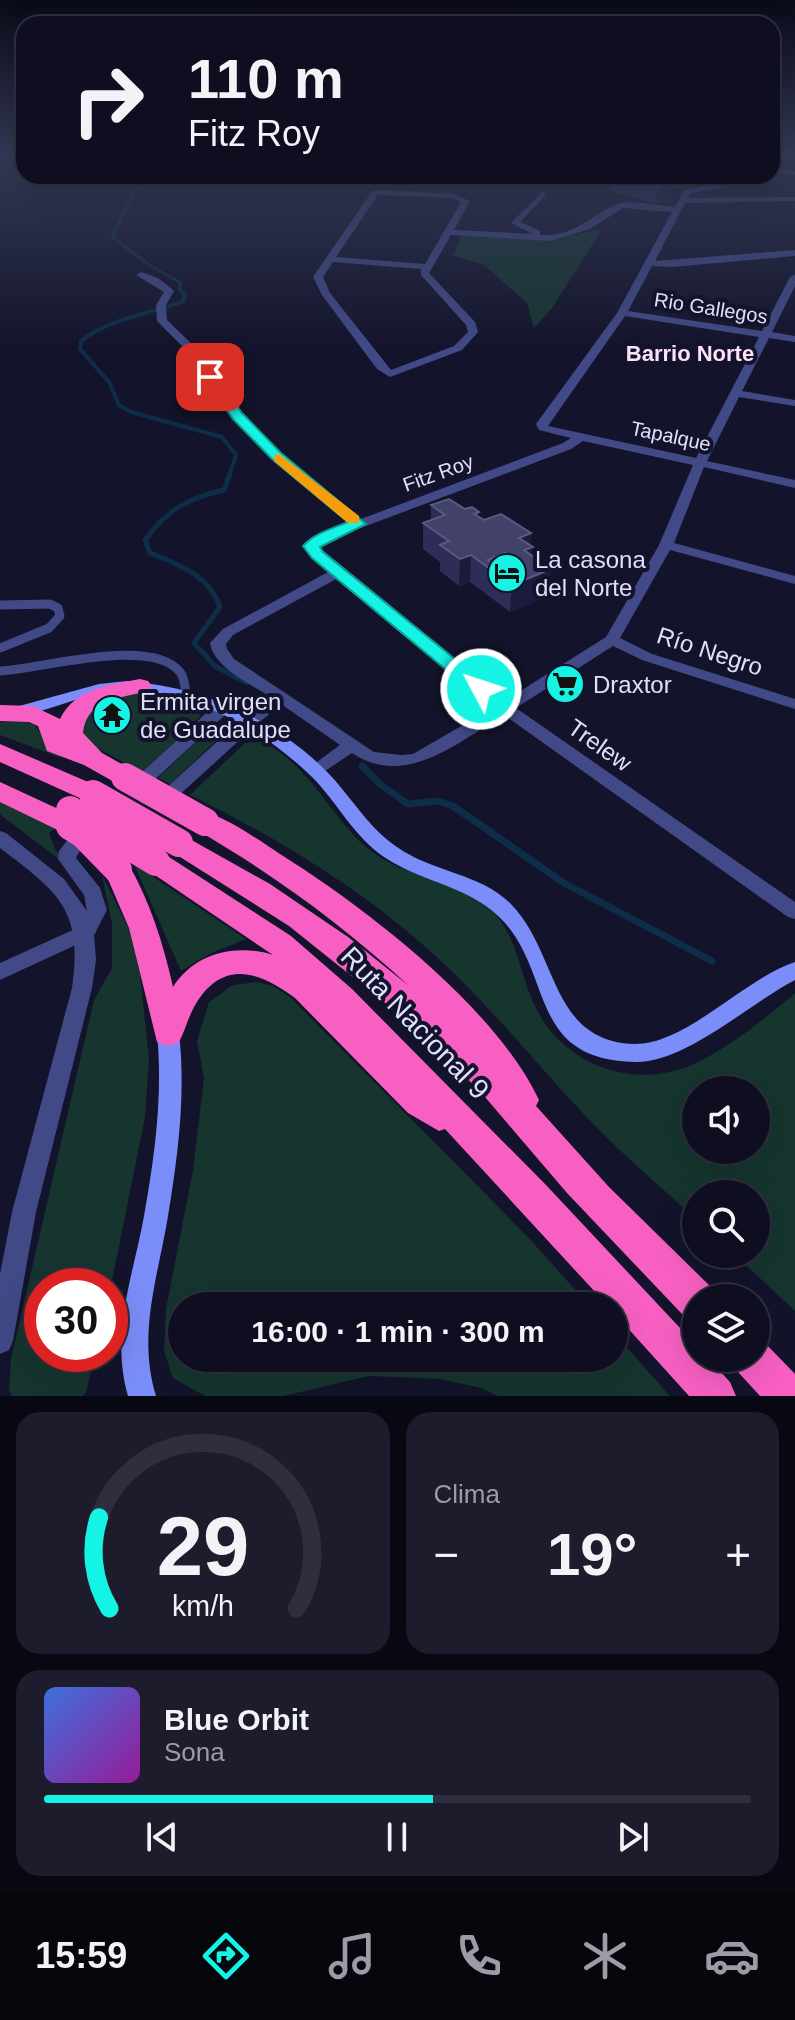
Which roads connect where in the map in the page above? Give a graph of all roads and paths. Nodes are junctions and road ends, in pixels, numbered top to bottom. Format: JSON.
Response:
{"nodes":[{"id":1,"x":357,"y":221,"type":"edge"},
{"id":2,"x":456,"y":221,"type":"edge"},
{"id":3,"x":517,"y":221,"type":"edge"},
{"id":4,"x":596,"y":221,"type":"edge"},
{"id":5,"x":671,"y":221,"type":"edge"},
{"id":6,"x":450,"y":232,"type":"junction"},
{"id":7,"x":550,"y":238,"type":"junction"},
{"id":8,"x":795,"y":253,"type":"edge"},
{"id":9,"x":332,"y":259,"type":"junction"},
{"id":10,"x":649,"y":263,"type":"junction"},
{"id":11,"x":425,"y":267,"type":"junction"},
{"id":12,"x":141,"y":275,"type":"dead end"},
{"id":13,"x":793,"y":282,"type":"edge"},
{"id":14,"x":622,"y":313,"type":"junction"},
{"id":15,"x":764,"y":335,"type":"junction"},
{"id":16,"x":795,"y":339,"type":"edge"},
{"id":17,"x":736,"y":393,"type":"junction"},
{"id":18,"x":795,"y":403,"type":"edge"},
{"id":19,"x":579,"y":438,"type":"junction"},
{"id":20,"x":700,"y":462,"type":"junction"},
{"id":21,"x":795,"y":484,"type":"edge"},
{"id":22,"x":359,"y":524,"type":"junction"},
{"id":23,"x":666,"y":545,"type":"junction"},
{"id":24,"x":311,"y":546,"type":"joint"},
{"id":25,"x":339,"y":572,"type":"junction"},
{"id":26,"x":795,"y":580,"type":"edge"},
{"id":27,"x":0,"y":605,"type":"edge"},
{"id":28,"x":612,"y":640,"type":"junction"},
{"id":29,"x":0,"y":648,"type":"edge"},
{"id":30,"x":0,"y":671,"type":"edge"},
{"id":31,"x":140,"y":686,"type":"junction"},
{"id":32,"x":186,"y":696,"type":"junction"},
{"id":33,"x":280,"y":697,"type":"junction"},
{"id":34,"x":795,"y":704,"type":"edge"},
{"id":35,"x":505,"y":708,"type":"junction"},
{"id":36,"x":221,"y":709,"type":"junction"},
{"id":37,"x":1,"y":713,"type":"edge"},
{"id":38,"x":249,"y":722,"type":"junction"},
{"id":39,"x":350,"y":746,"type":"junction"},
{"id":40,"x":0,"y":752,"type":"edge"},
{"id":41,"x":93,"y":759,"type":"junction"},
{"id":42,"x":316,"y":771,"type":"junction"},
{"id":43,"x":134,"y":778,"type":"junction"},
{"id":44,"x":0,"y":779,"type":"edge"},
{"id":45,"x":0,"y":791,"type":"edge"},
{"id":46,"x":170,"y":794,"type":"dead end"},
{"id":47,"x":72,"y":826,"type":"junction"},
{"id":48,"x":0,"y":838,"type":"edge"},
{"id":49,"x":168,"y":852,"type":"junction"},
{"id":50,"x":106,"y":867,"type":"junction"},
{"id":51,"x":83,"y":882,"type":"junction"},
{"id":52,"x":795,"y":912,"type":"edge"},
{"id":53,"x":86,"y":932,"type":"junction"},
{"id":54,"x":795,"y":970,"type":"edge"},
{"id":55,"x":0,"y":972,"type":"edge"},
{"id":56,"x":168,"y":1033,"type":"junction"},
{"id":57,"x":481,"y":1146,"type":"junction"},
{"id":58,"x":558,"y":1157,"type":"junction"},
{"id":59,"x":682,"y":1285,"type":"edge"},
{"id":60,"x":0,"y":1341,"type":"edge"},
{"id":61,"x":765,"y":1372,"type":"edge"},
{"id":62,"x":142,"y":1396,"type":"edge"},
{"id":63,"x":716,"y":1396,"type":"edge"},
{"id":64,"x":788,"y":1396,"type":"edge"}],
"edges":[{"from":1,"to":9,"type":"street"},
{"from":2,"to":6,"type":"street"},
{"from":3,"to":7,"type":"street"},
{"from":4,"to":7,"type":"street"},
{"from":5,"to":10,"type":"street"},
{"from":6,"to":7,"type":"street"},
{"from":6,"to":11,"type":"street"},
{"from":8,"to":10,"type":"street"},
{"from":9,"to":11,"type":"street"},
{"from":9,"to":11,"type":"street"},
{"from":10,"to":14,"type":"street"},
{"from":12,"to":22,"type":"street"},
{"from":13,"to":15,"type":"street"},
{"from":14,"to":15,"type":"street","name":"Rio Gallegos"},
{"from":14,"to":19,"type":"street","name":"Tapalque"},
{"from":15,"to":16,"type":"street","name":"Rio Gallegos"},
{"from":15,"to":17,"type":"street"},
{"from":17,"to":18,"type":"street"},
{"from":17,"to":20,"type":"street"},
{"from":19,"to":20,"type":"street","name":"Tapalque"},
{"from":19,"to":22,"type":"street","name":"Fitz Roy"},
{"from":20,"to":21,"type":"street","name":"Tapalque"},
{"from":20,"to":23,"type":"street"},
{"from":22,"to":24,"type":"street","name":"Fitz Roy"},
{"from":23,"to":26,"type":"street"},
{"from":23,"to":28,"type":"street"},
{"from":24,"to":25,"type":"street","name":"Trelew"},
{"from":25,"to":33,"type":"street"},
{"from":25,"to":35,"type":"street","name":"Trelew"},
{"from":27,"to":29,"type":"lane"},
{"from":28,"to":34,"type":"street","name":"Río Negro"},
{"from":28,"to":35,"type":"street"},
{"from":30,"to":32,"type":"lane"},
{"from":31,"to":32,"type":"main road"},
{"from":31,"to":37,"type":"main road"},
{"from":31,"to":41,"type":"highway"},
{"from":32,"to":36,"type":"main road"},
{"from":33,"to":38,"type":"street"},
{"from":33,"to":39,"type":"street"},
{"from":35,"to":39,"type":"street"},
{"from":35,"to":52,"type":"street","name":"Trelew"},
{"from":36,"to":38,"type":"main road"},
{"from":36,"to":43,"type":"street"},
{"from":37,"to":41,"type":"highway"},
{"from":38,"to":42,"type":"main road"},
{"from":38,"to":46,"type":"street"},
{"from":39,"to":42,"type":"street"},
{"from":40,"to":49,"type":"highway","name":"Ruta Nacional 9","bridge":true},
{"from":41,"to":43,"type":"highway"},
{"from":42,"to":54,"type":"main road"},
{"from":43,"to":58,"type":"highway","bridge":true},
{"from":44,"to":47,"type":"highway","name":"Ruta Nacional 9"},
{"from":45,"to":47,"type":"highway"},
{"from":47,"to":49,"type":"highway","name":"Ruta Nacional 9","bridge":true},
{"from":47,"to":50,"type":"highway","bridge":true},
{"from":47,"to":51,"type":"street"},
{"from":48,"to":53,"type":"street"},
{"from":49,"to":57,"type":"highway","name":"Ruta Nacional 9"},
{"from":49,"to":58,"type":"highway","name":"Ruta Nacional 9"},
{"from":50,"to":51,"type":"street"},
{"from":50,"to":56,"type":"highway"},
{"from":51,"to":53,"type":"street"},
{"from":53,"to":55,"type":"street"},
{"from":53,"to":60,"type":"street"},
{"from":56,"to":57,"type":"highway"},
{"from":56,"to":62,"type":"main road"},
{"from":57,"to":63,"type":"highway","name":"Ruta Nacional 9"},
{"from":58,"to":59,"type":"highway"},
{"from":61,"to":64,"type":"highway"}]}
